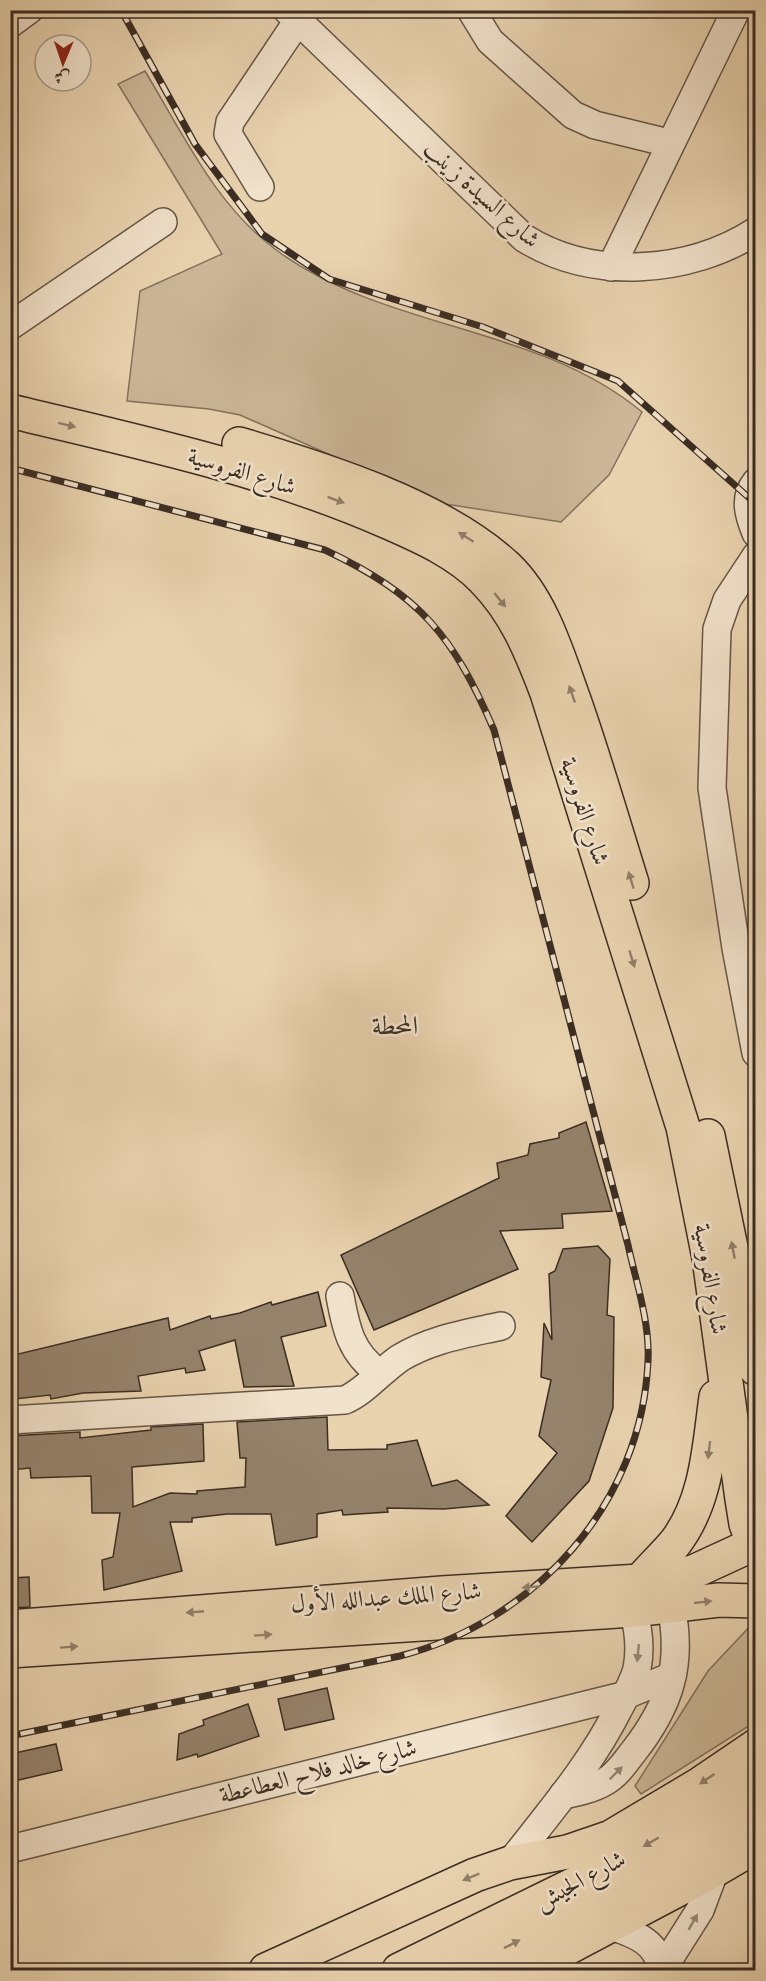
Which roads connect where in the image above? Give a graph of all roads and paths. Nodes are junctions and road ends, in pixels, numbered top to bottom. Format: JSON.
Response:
{"nodes":[{"id":1,"x":29,"y":10,"type":"edge"},
{"id":2,"x":471,"y":10,"type":"edge"},
{"id":3,"x":736,"y":10,"type":"edge"},
{"id":4,"x":297,"y":14,"type":"edge"},
{"id":5,"x":10,"y":24,"type":"edge"},
{"id":6,"x":669,"y":143,"type":"junction"},
{"id":7,"x":261,"y":187,"type":"dead end"},
{"id":8,"x":164,"y":222,"type":"dead end"},
{"id":9,"x":756,"y":231,"type":"edge"},
{"id":10,"x":611,"y":267,"type":"junction"},
{"id":11,"x":10,"y":326,"type":"edge"},
{"id":12,"x":10,"y":387,"type":"edge"},
{"id":13,"x":10,"y":411,"type":"edge"},
{"id":14,"x":756,"y":482,"type":"edge"},
{"id":15,"x":756,"y":533,"type":"edge"},
{"id":16,"x":756,"y":556,"type":"edge"},
{"id":17,"x":751,"y":1007,"type":"edge"},
{"id":18,"x":756,"y":1053,"type":"edge"},
{"id":19,"x":340,"y":1296,"type":"dead end"},
{"id":20,"x":501,"y":1326,"type":"dead end"},
{"id":21,"x":743,"y":1335,"type":"edge"},
{"id":22,"x":756,"y":1370,"type":"edge"},
{"id":23,"x":379,"y":1373,"type":"junction"},
{"id":24,"x":10,"y":1420,"type":"edge"},
{"id":25,"x":754,"y":1546,"type":"edge"},
{"id":26,"x":637,"y":1595,"type":"junction"},
{"id":27,"x":756,"y":1601,"type":"edge"},
{"id":28,"x":671,"y":1606,"type":"junction"},
{"id":29,"x":10,"y":1627,"type":"edge"},
{"id":30,"x":10,"y":1651,"type":"edge"},
{"id":31,"x":672,"y":1676,"type":"junction"},
{"id":32,"x":626,"y":1695,"type":"junction"},
{"id":33,"x":756,"y":1746,"type":"edge"},
{"id":34,"x":756,"y":1779,"type":"edge"},
{"id":35,"x":563,"y":1795,"type":"junction"},
{"id":36,"x":756,"y":1813,"type":"edge"},
{"id":37,"x":756,"y":1846,"type":"edge"},
{"id":38,"x":10,"y":1849,"type":"edge"},
{"id":39,"x":510,"y":1863,"type":"junction"},
{"id":40,"x":715,"y":1870,"type":"junction"},
{"id":41,"x":612,"y":1926,"type":"junction"},
{"id":42,"x":266,"y":1971,"type":"edge"},
{"id":43,"x":399,"y":1971,"type":"edge"},
{"id":44,"x":460,"y":1971,"type":"edge"},
{"id":45,"x":526,"y":1971,"type":"edge"},
{"id":46,"x":662,"y":1971,"type":"edge"}],
"edges":[{"from":1,"to":5,"type":"street"},
{"from":2,"to":6,"type":"street"},
{"from":3,"to":6,"type":"street"},
{"from":4,"to":7,"type":"street"},
{"from":4,"to":10,"type":"street","name":"شارع السيدة زينب"},
{"from":6,"to":10,"type":"street"},
{"from":8,"to":11,"type":"street"},
{"from":9,"to":10,"type":"street","name":"شارع السيدة زينب"},
{"from":21,"to":12,"type":"main road","name":"شارع الفروسية","one_way":true},
{"from":13,"to":21,"type":"main road","name":"شارع الفروسية","one_way":true},
{"from":14,"to":15,"type":"street"},
{"from":16,"to":17,"type":"street"},
{"from":17,"to":18,"type":"street"},
{"from":19,"to":23,"type":"street"},
{"from":20,"to":23,"type":"street"},
{"from":21,"to":22,"type":"main road","name":"شارع الفروسية"},
{"from":21,"to":25,"type":"main road","name":"شارع الفروسية"},
{"from":21,"to":26,"type":"main road","one_way":true},
{"from":23,"to":24,"type":"street"},
{"from":25,"to":26,"type":"main road","name":"شارع الملك عبدالله الأول"},
{"from":26,"to":28,"type":"main road","name":"شارع الملك عبدالله الأول"},
{"from":26,"to":29,"type":"main road","name":"شارع الملك عبدالله الأول","one_way":true},
{"from":30,"to":26,"type":"main road","name":"شارع الملك عبدالله الأول","one_way":true},
{"from":26,"to":32,"type":"street","one_way":true},
{"from":28,"to":27,"type":"main road","name":"شارع الملك عبدالله الأول","one_way":true},
{"from":28,"to":31,"type":"street"},
{"from":31,"to":32,"type":"street","name":"شارع خالد فلاح العطاعطة"},
{"from":35,"to":31,"type":"street","one_way":true},
{"from":32,"to":35,"type":"street"},
{"from":32,"to":38,"type":"street","name":"شارع خالد فلاح العطاعطة"},
{"from":33,"to":39,"type":"main road","one_way":true},
{"from":34,"to":43,"type":"main road","name":"شارع الجيش","one_way":true},
{"from":35,"to":39,"type":"street"},
{"from":44,"to":36,"type":"main road","name":"شارع الجيش","one_way":true},
{"from":37,"to":40,"type":"main road"},
{"from":39,"to":42,"type":"main road","one_way":true},
{"from":40,"to":41,"type":"main road"},
{"from":46,"to":40,"type":"street","one_way":true},
{"from":41,"to":45,"type":"main road"},
{"from":41,"to":46,"type":"street"}]}
